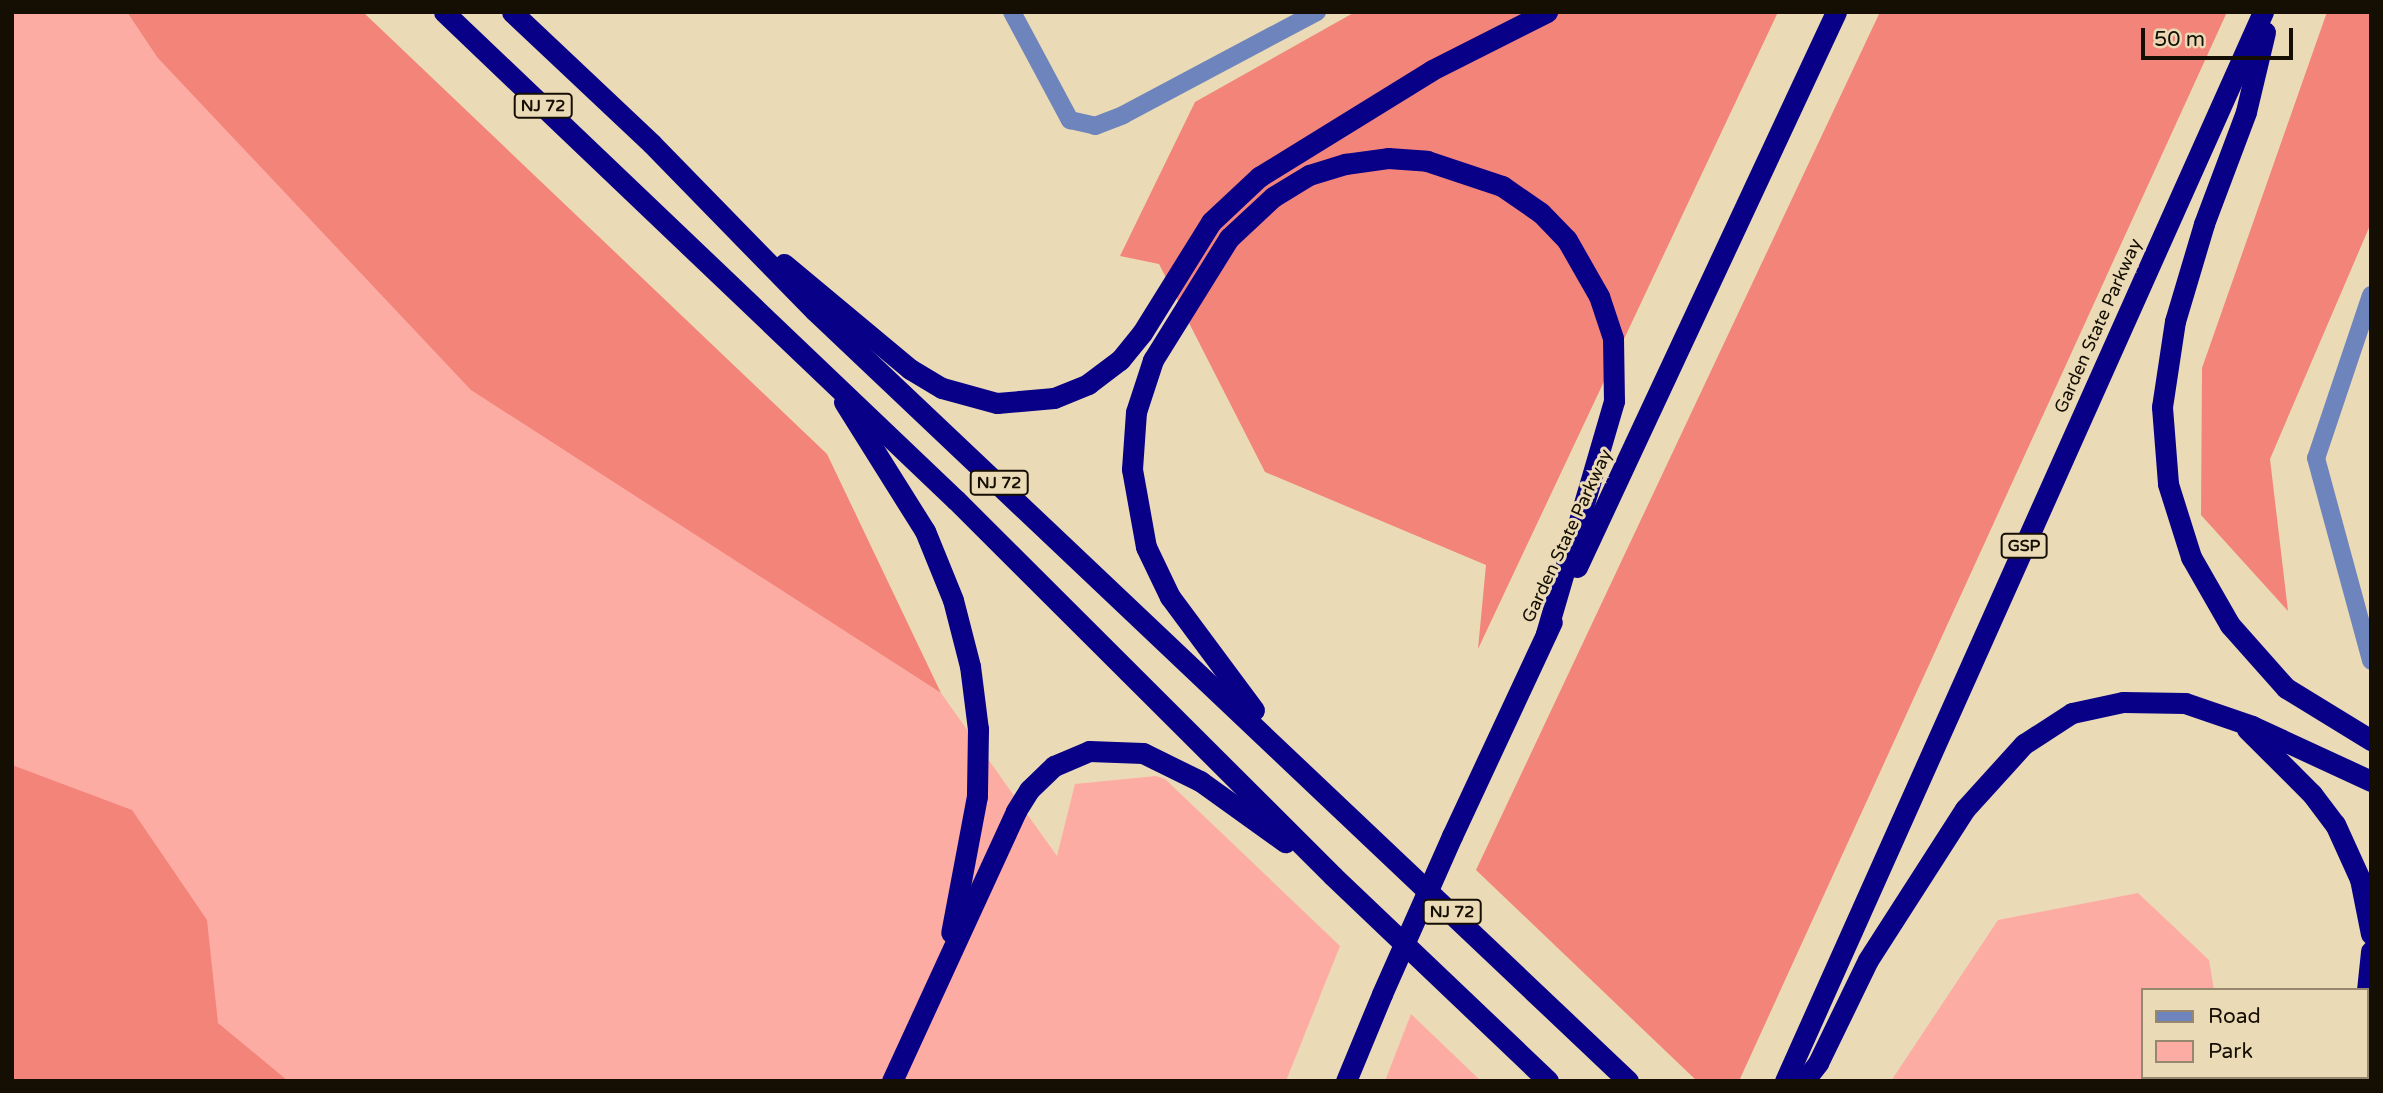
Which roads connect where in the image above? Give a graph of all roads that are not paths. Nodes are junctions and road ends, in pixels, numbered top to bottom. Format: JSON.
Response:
{"nodes":[{"id":1,"x":444,"y":12,"type":"edge"},
{"id":2,"x":512,"y":12,"type":"edge"},
{"id":3,"x":1012,"y":12,"type":"edge"},
{"id":4,"x":1317,"y":12,"type":"edge"},
{"id":5,"x":1548,"y":12,"type":"edge"},
{"id":6,"x":1836,"y":12,"type":"edge"},
{"id":7,"x":2263,"y":12,"type":"edge"},
{"id":8,"x":2270,"y":12,"type":"edge"},
{"id":9,"x":724,"y":218,"type":"junction"},
{"id":10,"x":2371,"y":295,"type":"edge"},
{"id":11,"x":834,"y":384,"type":"junction"},
{"id":12,"x":1546,"y":634,"type":"junction"},
{"id":13,"x":2371,"y":661,"type":"edge"},
{"id":14,"x":2237,"y":720,"type":"junction"},
{"id":15,"x":2371,"y":740,"type":"edge"},
{"id":16,"x":1277,"y":744,"type":"junction"},
{"id":17,"x":2371,"y":781,"type":"edge"},
{"id":18,"x":1333,"y":876,"type":"junction"},
{"id":19,"x":2371,"y":934,"type":"edge"},
{"id":20,"x":2371,"y":951,"type":"edge"},
{"id":21,"x":943,"y":962,"type":"junction"},
{"id":22,"x":2367,"y":988,"type":"edge"},
{"id":23,"x":892,"y":1081,"type":"edge"},
{"id":24,"x":1346,"y":1081,"type":"edge"},
{"id":25,"x":1548,"y":1081,"type":"edge"},
{"id":26,"x":1628,"y":1081,"type":"edge"},
{"id":27,"x":1785,"y":1081,"type":"edge"},
{"id":28,"x":1804,"y":1081,"type":"edge"}],
"edges":[{"from":1,"to":11,"type":"highway","number":"NJ 72"},
{"from":2,"to":9,"type":"highway","number":"NJ 72"},
{"from":3,"to":4,"type":"lane"},
{"from":5,"to":9,"type":"highway"},
{"from":6,"to":12,"type":"highway","name":"Garden State Parkway"},
{"from":7,"to":27,"type":"highway","name":"Garden State Parkway","number":"GSP"},
{"from":8,"to":15,"type":"highway"},
{"from":9,"to":16,"type":"highway","number":"NJ 72"},
{"from":10,"to":13,"type":"lane"},
{"from":11,"to":18,"type":"highway","number":"NJ 72"},
{"from":11,"to":21,"type":"highway"},
{"from":12,"to":16,"type":"highway"},
{"from":12,"to":24,"type":"highway","name":"Garden State Parkway","bridge":true},
{"from":14,"to":17,"type":"highway"},
{"from":14,"to":19,"type":"highway"},
{"from":14,"to":28,"type":"highway"},
{"from":16,"to":26,"type":"highway","number":"NJ 72"},
{"from":18,"to":21,"type":"highway"},
{"from":18,"to":25,"type":"highway","number":"NJ 72"},
{"from":20,"to":22,"type":"highway"},
{"from":21,"to":23,"type":"highway"}]}
